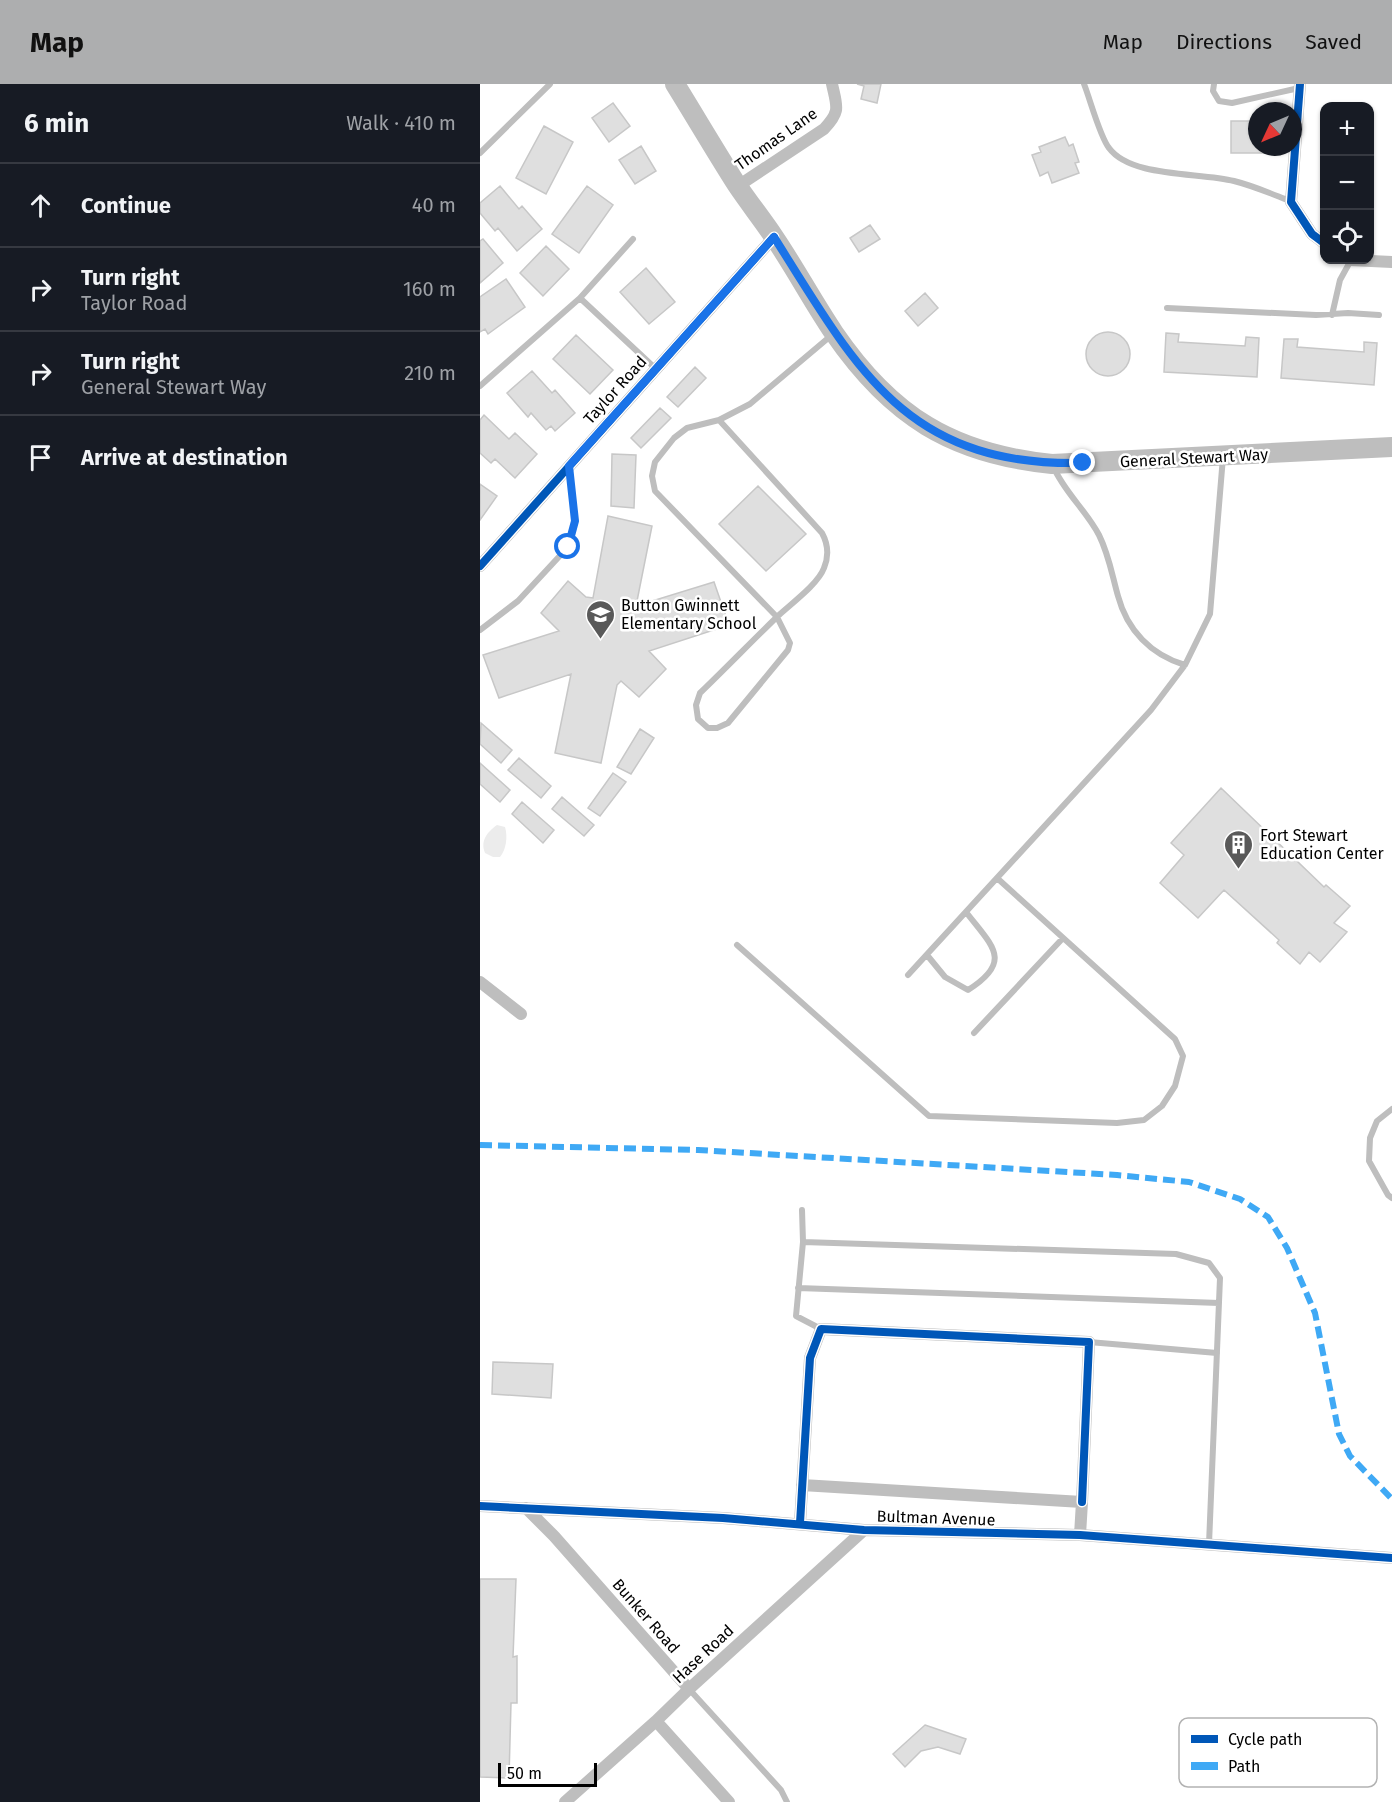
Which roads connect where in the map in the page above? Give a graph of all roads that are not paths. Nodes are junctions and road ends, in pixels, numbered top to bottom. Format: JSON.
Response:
{"nodes":[{"id":1,"x":550,"y":84,"type":"edge"},
{"id":2,"x":675,"y":84,"type":"edge"},
{"id":3,"x":832,"y":84,"type":"edge"},
{"id":4,"x":1084,"y":84,"type":"edge"},
{"id":5,"x":1214,"y":84,"type":"edge"},
{"id":6,"x":1300,"y":86,"type":"edge"},
{"id":7,"x":480,"y":153,"type":"edge"},
{"id":8,"x":738,"y":186,"type":"junction"},
{"id":9,"x":1291,"y":202,"type":"junction"},
{"id":10,"x":774,"y":237,"type":"junction"},
{"id":11,"x":633,"y":239,"type":"dead end"},
{"id":12,"x":1320,"y":240,"type":"edge"},
{"id":13,"x":1374,"y":261,"type":"edge"},
{"id":14,"x":1392,"y":262,"type":"edge"},
{"id":15,"x":1348,"y":264,"type":"edge"},
{"id":16,"x":580,"y":298,"type":"junction"},
{"id":17,"x":1167,"y":308,"type":"dead end"},
{"id":18,"x":1332,"y":315,"type":"junction"},
{"id":19,"x":1379,"y":315,"type":"dead end"},
{"id":20,"x":834,"y":333,"type":"junction"},
{"id":21,"x":656,"y":369,"type":"junction"},
{"id":22,"x":480,"y":386,"type":"edge"},
{"id":23,"x":719,"y":420,"type":"junction"},
{"id":24,"x":1392,"y":447,"type":"edge"},
{"id":25,"x":1223,"y":456,"type":"junction"},
{"id":26,"x":1052,"y":464,"type":"junction"},
{"id":27,"x":569,"y":466,"type":"junction"},
{"id":28,"x":480,"y":566,"type":"edge"},
{"id":29,"x":777,"y":617,"type":"junction"},
{"id":30,"x":480,"y":630,"type":"edge"},
{"id":31,"x":1185,"y":665,"type":"junction"},
{"id":32,"x":997,"y":878,"type":"junction"},
{"id":33,"x":966,"y":912,"type":"junction"},
{"id":34,"x":1063,"y":938,"type":"junction"},
{"id":35,"x":737,"y":945,"type":"dead end"},
{"id":36,"x":927,"y":955,"type":"junction"},
{"id":37,"x":908,"y":975,"type":"dead end"},
{"id":38,"x":480,"y":982,"type":"edge"},
{"id":39,"x":521,"y":1014,"type":"dead end"},
{"id":40,"x":974,"y":1033,"type":"dead end"},
{"id":41,"x":1392,"y":1108,"type":"edge"},
{"id":42,"x":1392,"y":1198,"type":"edge"},
{"id":43,"x":802,"y":1210,"type":"dead end"},
{"id":44,"x":802,"y":1242,"type":"junction"},
{"id":45,"x":798,"y":1288,"type":"junction"},
{"id":46,"x":1219,"y":1303,"type":"junction"},
{"id":47,"x":821,"y":1329,"type":"junction"},
{"id":48,"x":1089,"y":1342,"type":"junction"},
{"id":49,"x":1217,"y":1353,"type":"junction"},
{"id":50,"x":802,"y":1485,"type":"junction"},
{"id":51,"x":1082,"y":1502,"type":"junction"},
{"id":52,"x":480,"y":1506,"type":"edge"},
{"id":53,"x":526,"y":1508,"type":"junction"},
{"id":54,"x":800,"y":1523,"type":"junction"},
{"id":55,"x":864,"y":1530,"type":"junction"},
{"id":56,"x":1080,"y":1535,"type":"junction"},
{"id":57,"x":1209,"y":1545,"type":"junction"},
{"id":58,"x":1392,"y":1558,"type":"edge"},
{"id":59,"x":688,"y":1689,"type":"junction"},
{"id":60,"x":656,"y":1721,"type":"junction"},
{"id":61,"x":782,"y":1790,"type":"junction"},
{"id":62,"x":565,"y":1802,"type":"edge"},
{"id":63,"x":729,"y":1802,"type":"edge"},
{"id":64,"x":788,"y":1802,"type":"edge"},
{"id":65,"x":793,"y":1802,"type":"edge"}],
"edges":[{"from":1,"to":7,"type":"lane"},
{"from":2,"to":8,"type":"main road","name":"General Stewart Way"},
{"from":3,"to":8,"type":"street","name":"Thomas Lane"},
{"from":4,"to":9,"type":"lane"},
{"from":5,"to":6,"type":"lane"},
{"from":6,"to":9,"type":"street"},
{"from":8,"to":10,"type":"main road","name":"General Stewart Way"},
{"from":9,"to":12,"type":"street"},
{"from":10,"to":20,"type":"main road","name":"General Stewart Way"},
{"from":10,"to":21,"type":"street","name":"Taylor Road"},
{"from":11,"to":16,"type":"lane"},
{"from":13,"to":14,"type":"street"},
{"from":15,"to":18,"type":"lane"},
{"from":16,"to":21,"type":"lane"},
{"from":16,"to":22,"type":"lane"},
{"from":17,"to":18,"type":"lane"},
{"from":18,"to":19,"type":"lane"},
{"from":20,"to":23,"type":"lane"},
{"from":20,"to":26,"type":"main road","name":"General Stewart Way"},
{"from":21,"to":27,"type":"street","name":"Taylor Road"},
{"from":23,"to":29,"type":"lane"},
{"from":23,"to":29,"type":"lane"},
{"from":24,"to":25,"type":"main road","name":"General Stewart Way"},
{"from":25,"to":26,"type":"main road","name":"General Stewart Way"},
{"from":25,"to":31,"type":"lane"},
{"from":26,"to":31,"type":"lane"},
{"from":27,"to":28,"type":"street","name":"Taylor Road"},
{"from":27,"to":30,"type":"lane"},
{"from":29,"to":29,"type":"lane"},
{"from":31,"to":32,"type":"lane"},
{"from":32,"to":33,"type":"lane"},
{"from":32,"to":34,"type":"lane"},
{"from":33,"to":36,"type":"lane"},
{"from":33,"to":36,"type":"lane"},
{"from":34,"to":35,"type":"lane"},
{"from":34,"to":40,"type":"lane"},
{"from":36,"to":37,"type":"lane"},
{"from":38,"to":39,"type":"street"},
{"from":41,"to":42,"type":"lane"},
{"from":43,"to":44,"type":"lane"},
{"from":44,"to":45,"type":"lane"},
{"from":44,"to":46,"type":"lane"},
{"from":45,"to":46,"type":"lane"},
{"from":45,"to":47,"type":"lane"},
{"from":46,"to":49,"type":"lane"},
{"from":47,"to":48,"type":"street"},
{"from":47,"to":50,"type":"street"},
{"from":48,"to":49,"type":"lane"},
{"from":48,"to":51,"type":"street"},
{"from":49,"to":57,"type":"lane"},
{"from":50,"to":51,"type":"street"},
{"from":50,"to":54,"type":"street"},
{"from":51,"to":56,"type":"street"},
{"from":52,"to":53,"type":"street","name":"Bultman Avenue"},
{"from":53,"to":54,"type":"street","name":"Bultman Avenue"},
{"from":53,"to":59,"type":"street","name":"Bunker Road"},
{"from":54,"to":55,"type":"street","name":"Bultman Avenue"},
{"from":55,"to":56,"type":"street","name":"Bultman Avenue"},
{"from":55,"to":59,"type":"street","name":"Hase Road"},
{"from":56,"to":57,"type":"street","name":"Bultman Avenue"},
{"from":57,"to":58,"type":"street","name":"Bultman Avenue"},
{"from":59,"to":60,"type":"street","name":"Hase Road"},
{"from":59,"to":61,"type":"lane","name":"Bunker Road"},
{"from":60,"to":62,"type":"street","name":"Hase Road"},
{"from":60,"to":63,"type":"street"},
{"from":61,"to":64,"type":"lane","name":"Bunker Road"},
{"from":61,"to":65,"type":"lane"}]}
